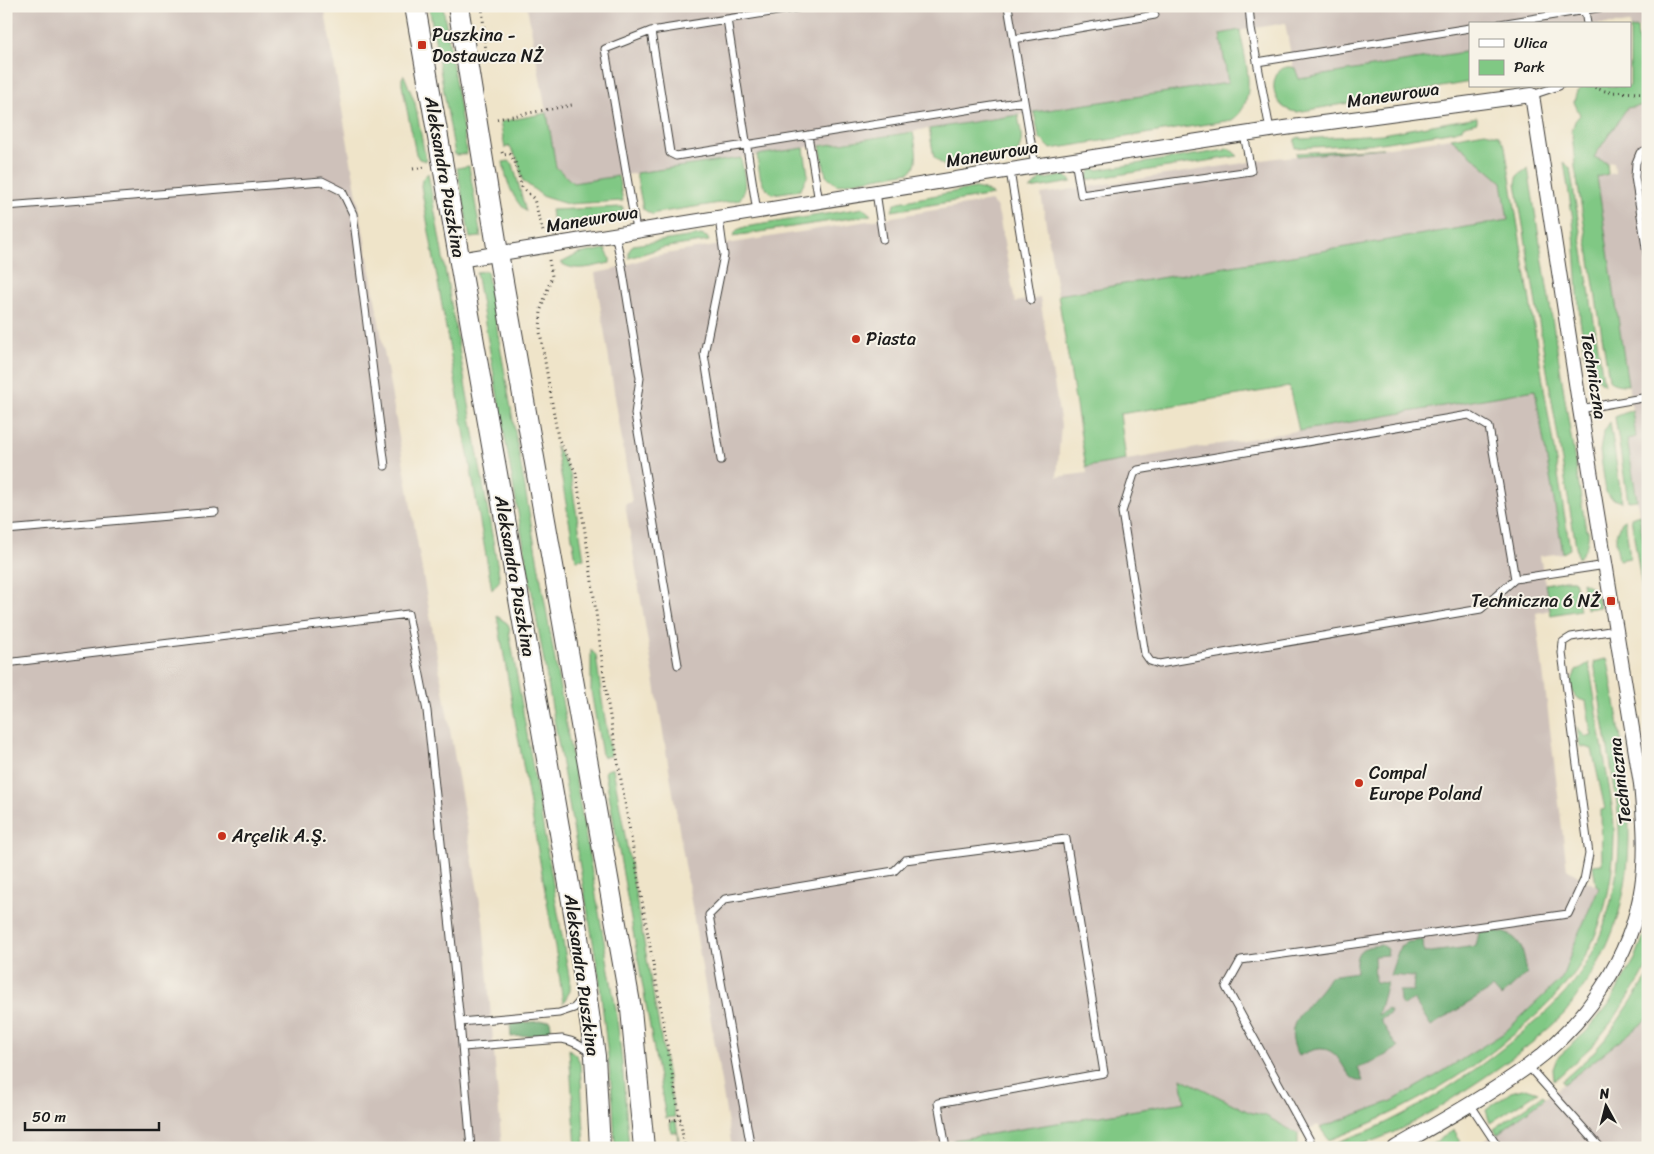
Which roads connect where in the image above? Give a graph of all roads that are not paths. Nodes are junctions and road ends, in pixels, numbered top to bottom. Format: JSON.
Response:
{"nodes":[{"id":1,"x":415,"y":6,"type":"edge"},
{"id":2,"x":458,"y":6,"type":"edge"},
{"id":3,"x":809,"y":6,"type":"edge"},
{"id":4,"x":1008,"y":6,"type":"edge"},
{"id":5,"x":1249,"y":6,"type":"edge"},
{"id":6,"x":1610,"y":6,"type":"edge"},
{"id":7,"x":1585,"y":10,"type":"junction"},
{"id":8,"x":1155,"y":16,"type":"dead end"},
{"id":9,"x":727,"y":19,"type":"junction"},
{"id":10,"x":1512,"y":22,"type":"edge"},
{"id":11,"x":1587,"y":22,"type":"edge"},
{"id":12,"x":1469,"y":28,"type":"edge"},
{"id":13,"x":651,"y":31,"type":"junction"},
{"id":14,"x":1014,"y":39,"type":"junction"},
{"id":15,"x":1257,"y":62,"type":"junction"},
{"id":16,"x":1553,"y":88,"type":"edge"},
{"id":17,"x":1532,"y":95,"type":"junction"},
{"id":18,"x":1024,"y":100,"type":"junction"},
{"id":19,"x":1270,"y":130,"type":"junction"},
{"id":20,"x":1244,"y":134,"type":"junction"},
{"id":21,"x":808,"y":135,"type":"junction"},
{"id":22,"x":746,"y":145,"type":"junction"},
{"id":23,"x":1648,"y":149,"type":"edge"},
{"id":24,"x":1075,"y":160,"type":"junction"},
{"id":25,"x":1035,"y":166,"type":"junction"},
{"id":26,"x":1010,"y":170,"type":"junction"},
{"id":27,"x":876,"y":192,"type":"junction"},
{"id":28,"x":818,"y":202,"type":"junction"},
{"id":29,"x":6,"y":206,"type":"edge"},
{"id":30,"x":757,"y":212,"type":"junction"},
{"id":31,"x":719,"y":218,"type":"junction"},
{"id":32,"x":636,"y":230,"type":"junction"},
{"id":33,"x":615,"y":234,"type":"junction"},
{"id":34,"x":883,"y":239,"type":"dead end"},
{"id":35,"x":498,"y":254,"type":"junction"},
{"id":36,"x":459,"y":260,"type":"junction"},
{"id":37,"x":1648,"y":260,"type":"edge"},
{"id":38,"x":1031,"y":300,"type":"dead end"},
{"id":39,"x":1648,"y":397,"type":"edge"},
{"id":40,"x":1580,"y":409,"type":"junction"},
{"id":41,"x":721,"y":460,"type":"dead end"},
{"id":42,"x":385,"y":466,"type":"dead end"},
{"id":43,"x":215,"y":512,"type":"dead end"},
{"id":44,"x":6,"y":530,"type":"edge"},
{"id":45,"x":1606,"y":565,"type":"junction"},
{"id":46,"x":1515,"y":579,"type":"junction"},
{"id":47,"x":1616,"y":630,"type":"junction"},
{"id":48,"x":6,"y":663,"type":"edge"},
{"id":49,"x":678,"y":664,"type":"dead end"},
{"id":50,"x":1645,"y":784,"type":"edge"},
{"id":51,"x":587,"y":992,"type":"junction"},
{"id":52,"x":460,"y":1022,"type":"junction"},
{"id":53,"x":463,"y":1047,"type":"junction"},
{"id":54,"x":595,"y":1056,"type":"junction"},
{"id":55,"x":1528,"y":1066,"type":"junction"},
{"id":56,"x":1470,"y":1104,"type":"junction"},
{"id":57,"x":471,"y":1148,"type":"edge"},
{"id":58,"x":600,"y":1148,"type":"edge"},
{"id":59,"x":644,"y":1148,"type":"edge"},
{"id":60,"x":751,"y":1148,"type":"edge"},
{"id":61,"x":946,"y":1148,"type":"edge"},
{"id":62,"x":1314,"y":1148,"type":"edge"},
{"id":63,"x":1395,"y":1148,"type":"edge"},
{"id":64,"x":1499,"y":1148,"type":"edge"},
{"id":65,"x":1601,"y":1148,"type":"edge"}],
"edges":[{"from":1,"to":36,"type":"main road","name":"Aleksandra Puszkina"},
{"from":2,"to":35,"type":"main road"},
{"from":3,"to":9,"type":"lane"},
{"from":4,"to":14,"type":"lane"},
{"from":5,"to":15,"type":"lane"},
{"from":6,"to":7,"type":"lane"},
{"from":7,"to":10,"type":"lane"},
{"from":7,"to":11,"type":"lane"},
{"from":8,"to":14,"type":"lane"},
{"from":9,"to":13,"type":"lane"},
{"from":9,"to":22,"type":"lane"},
{"from":12,"to":15,"type":"lane"},
{"from":13,"to":22,"type":"lane"},
{"from":13,"to":32,"type":"lane"},
{"from":14,"to":18,"type":"lane"},
{"from":15,"to":19,"type":"lane"},
{"from":16,"to":17,"type":"lane"},
{"from":17,"to":19,"type":"street","name":"Manewrowa"},
{"from":17,"to":40,"type":"street","name":"Techniczna"},
{"from":18,"to":21,"type":"lane"},
{"from":18,"to":25,"type":"lane"},
{"from":19,"to":20,"type":"street","name":"Manewrowa"},
{"from":20,"to":24,"type":"street","name":"Manewrowa"},
{"from":20,"to":24,"type":"lane"},
{"from":21,"to":22,"type":"lane"},
{"from":21,"to":28,"type":"lane"},
{"from":22,"to":30,"type":"lane"},
{"from":23,"to":37,"type":"lane"},
{"from":24,"to":25,"type":"street","name":"Manewrowa"},
{"from":25,"to":26,"type":"street","name":"Manewrowa"},
{"from":26,"to":27,"type":"street","name":"Manewrowa"},
{"from":26,"to":38,"type":"lane"},
{"from":27,"to":28,"type":"street","name":"Manewrowa"},
{"from":27,"to":34,"type":"lane"},
{"from":28,"to":30,"type":"street","name":"Manewrowa"},
{"from":29,"to":42,"type":"lane"},
{"from":30,"to":31,"type":"street","name":"Manewrowa"},
{"from":31,"to":32,"type":"street","name":"Manewrowa"},
{"from":31,"to":41,"type":"lane"},
{"from":32,"to":33,"type":"street","name":"Manewrowa"},
{"from":33,"to":35,"type":"street","name":"Manewrowa"},
{"from":33,"to":49,"type":"lane"},
{"from":35,"to":36,"type":"street","name":"Manewrowa"},
{"from":35,"to":59,"type":"main road"},
{"from":36,"to":51,"type":"main road","name":"Aleksandra Puszkina"},
{"from":39,"to":40,"type":"lane"},
{"from":40,"to":45,"type":"street","name":"Techniczna"},
{"from":43,"to":44,"type":"lane"},
{"from":45,"to":46,"type":"lane"},
{"from":45,"to":47,"type":"street","name":"Techniczna"},
{"from":46,"to":46,"type":"lane"},
{"from":47,"to":50,"type":"street","name":"Techniczna"},
{"from":47,"to":62,"type":"lane"},
{"from":48,"to":52,"type":"lane"},
{"from":50,"to":55,"type":"street","name":"Techniczna"},
{"from":51,"to":52,"type":"lane"},
{"from":51,"to":54,"type":"main road","name":"Aleksandra Puszkina"},
{"from":52,"to":53,"type":"lane"},
{"from":53,"to":54,"type":"lane"},
{"from":53,"to":57,"type":"lane"},
{"from":54,"to":58,"type":"main road","name":"Aleksandra Puszkina"},
{"from":55,"to":56,"type":"street","name":"Techniczna"},
{"from":55,"to":65,"type":"lane"},
{"from":56,"to":63,"type":"street","name":"Techniczna"},
{"from":56,"to":64,"type":"lane"},
{"from":60,"to":61,"type":"lane"}]}
